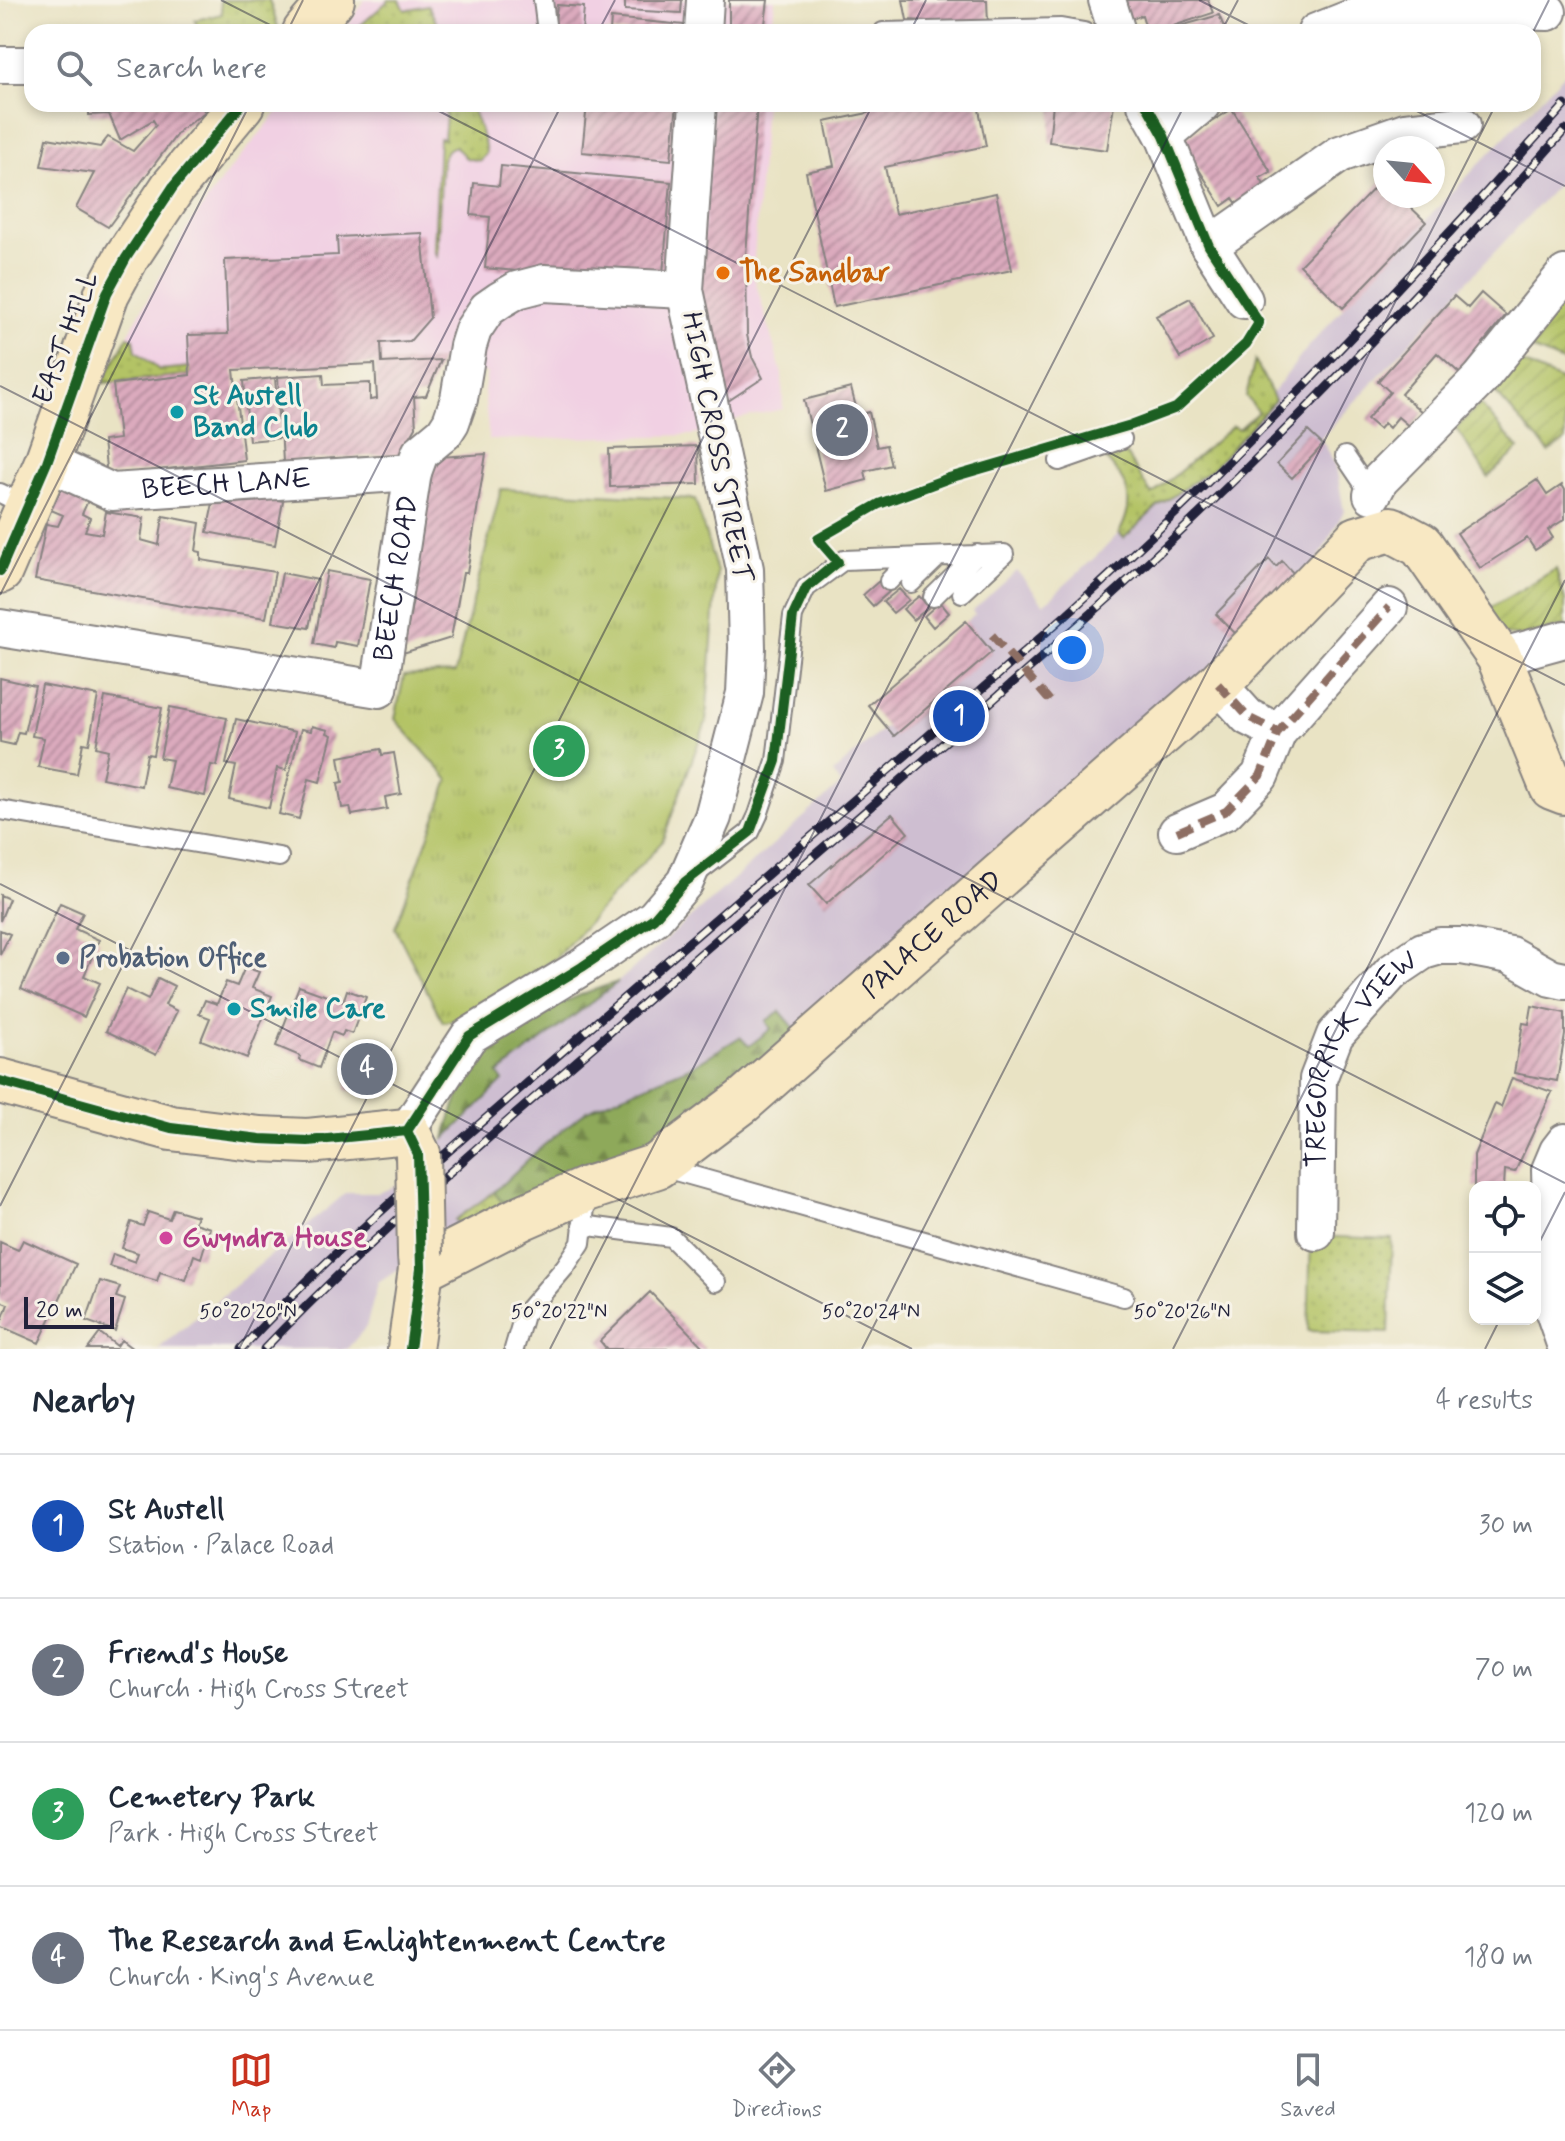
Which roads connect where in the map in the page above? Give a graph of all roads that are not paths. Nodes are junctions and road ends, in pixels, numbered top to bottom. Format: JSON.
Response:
{"nodes":[{"id":1,"x":332,"y":0,"type":"edge"},
{"id":2,"x":543,"y":0,"type":"edge"},
{"id":3,"x":705,"y":0,"type":"edge"},
{"id":4,"x":1107,"y":0,"type":"edge"},
{"id":5,"x":1548,"y":12,"type":"dead end"},
{"id":6,"x":312,"y":24,"type":"edge"},
{"id":7,"x":546,"y":24,"type":"edge"},
{"id":8,"x":704,"y":24,"type":"edge"},
{"id":9,"x":1114,"y":24,"type":"edge"},
{"id":10,"x":1336,"y":24,"type":"edge"},
{"id":11,"x":0,"y":65,"type":"edge"},
{"id":12,"x":24,"y":65,"type":"edge"},
{"id":13,"x":235,"y":112,"type":"edge"},
{"id":14,"x":697,"y":112,"type":"edge"},
{"id":15,"x":1150,"y":112,"type":"edge"},
{"id":16,"x":1192,"y":112,"type":"edge"},
{"id":17,"x":1462,"y":125,"type":"dead end"},
{"id":18,"x":1164,"y":136,"type":"junction"},
{"id":19,"x":1209,"y":246,"type":"junction"},
{"id":20,"x":1565,"y":274,"type":"edge"},
{"id":21,"x":685,"y":290,"type":"junction"},
{"id":22,"x":1244,"y":300,"type":"dead end"},
{"id":23,"x":1122,"y":439,"type":"dead end"},
{"id":24,"x":1345,"y":456,"type":"dead end"},
{"id":25,"x":1059,"y":461,"type":"dead end"},
{"id":26,"x":47,"y":462,"type":"junction"},
{"id":27,"x":413,"y":472,"type":"junction"},
{"id":28,"x":15,"y":500,"type":"edge"},
{"id":29,"x":1382,"y":512,"type":"junction"},
{"id":30,"x":977,"y":554,"type":"junction"},
{"id":31,"x":938,"y":557,"type":"junction"},
{"id":32,"x":884,"y":558,"type":"junction"},
{"id":33,"x":911,"y":558,"type":"junction"},
{"id":34,"x":0,"y":571,"type":"edge"},
{"id":35,"x":867,"y":573,"type":"dead end"},
{"id":36,"x":889,"y":581,"type":"dead end"},
{"id":37,"x":911,"y":583,"type":"dead end"},
{"id":38,"x":962,"y":593,"type":"dead end"},
{"id":39,"x":933,"y":597,"type":"dead end"},
{"id":40,"x":1389,"y":607,"type":"dead end"},
{"id":41,"x":0,"y":628,"type":"edge"},
{"id":42,"x":1565,"y":639,"type":"edge"},
{"id":43,"x":1499,"y":657,"type":"junction"},
{"id":44,"x":1218,"y":684,"type":"junction"},
{"id":45,"x":1278,"y":732,"type":"junction"},
{"id":46,"x":1565,"y":792,"type":"edge"},
{"id":47,"x":0,"y":810,"type":"edge"},
{"id":48,"x":1177,"y":832,"type":"dead end"},
{"id":49,"x":279,"y":857,"type":"dead end"},
{"id":50,"x":685,"y":882,"type":"junction"},
{"id":51,"x":1565,"y":981,"type":"edge"},
{"id":52,"x":0,"y":1081,"type":"edge"},
{"id":53,"x":413,"y":1142,"type":"junction"},
{"id":54,"x":1565,"y":1142,"type":"edge"},
{"id":55,"x":657,"y":1166,"type":"junction"},
{"id":56,"x":585,"y":1207,"type":"junction"},
{"id":57,"x":1316,"y":1232,"type":"dead end"},
{"id":58,"x":421,"y":1262,"type":"junction"},
{"id":59,"x":716,"y":1282,"type":"dead end"},
{"id":60,"x":1124,"y":1297,"type":"dead end"},
{"id":61,"x":1562,"y":1345,"type":"edge"},
{"id":62,"x":410,"y":1349,"type":"edge"},
{"id":63,"x":514,"y":1349,"type":"edge"}],
"edges":[{"from":1,"to":6,"type":"street"},
{"from":2,"to":7,"type":"lane"},
{"from":3,"to":8,"type":"street"},
{"from":4,"to":9,"type":"street"},
{"from":5,"to":10,"type":"street"},
{"from":11,"to":12,"type":"street"},
{"from":13,"to":26,"type":"street","name":"EAST HILL"},
{"from":14,"to":21,"type":"street","name":"HIGH CROSS STREET"},
{"from":15,"to":18,"type":"street"},
{"from":16,"to":18,"type":"street"},
{"from":17,"to":19,"type":"street"},
{"from":18,"to":19,"type":"street"},
{"from":19,"to":22,"type":"street"},
{"from":20,"to":29,"type":"street"},
{"from":21,"to":27,"type":"street","name":"BEECH ROAD"},
{"from":21,"to":50,"type":"street","name":"HIGH CROSS STREET"},
{"from":23,"to":25,"type":"lane"},
{"from":24,"to":29,"type":"lane"},
{"from":26,"to":27,"type":"street","name":"BEECH LANE"},
{"from":26,"to":28,"type":"street","name":"EAST HILL"},
{"from":27,"to":41,"type":"street","name":"BEECH ROAD"},
{"from":28,"to":34,"type":"street","name":"EAST HILL"},
{"from":29,"to":43,"type":"street"},
{"from":29,"to":44,"type":"street","name":"PALACE ROAD"},
{"from":30,"to":31,"type":"lane"},
{"from":30,"to":38,"type":"lane"},
{"from":30,"to":39,"type":"lane"},
{"from":31,"to":33,"type":"lane"},
{"from":31,"to":37,"type":"lane"},
{"from":32,"to":33,"type":"lane"},
{"from":32,"to":35,"type":"lane"},
{"from":32,"to":50,"type":"lane"},
{"from":33,"to":36,"type":"lane"},
{"from":40,"to":45,"type":"street"},
{"from":42,"to":43,"type":"street"},
{"from":43,"to":46,"type":"street"},
{"from":44,"to":45,"type":"street"},
{"from":44,"to":55,"type":"street","name":"PALACE ROAD"},
{"from":45,"to":48,"type":"street"},
{"from":47,"to":49,"type":"lane"},
{"from":50,"to":53,"type":"street","name":"HIGH CROSS STREET"},
{"from":51,"to":57,"type":"street","name":"TREGORRICK VIEW"},
{"from":52,"to":53,"type":"street"},
{"from":53,"to":58,"type":"street","bridge":true},
{"from":54,"to":61,"type":"street"},
{"from":55,"to":56,"type":"street","name":"PALACE ROAD"},
{"from":55,"to":60,"type":"lane"},
{"from":56,"to":58,"type":"street","name":"PALACE ROAD"},
{"from":56,"to":59,"type":"lane"},
{"from":56,"to":63,"type":"lane"},
{"from":58,"to":62,"type":"street"}]}
